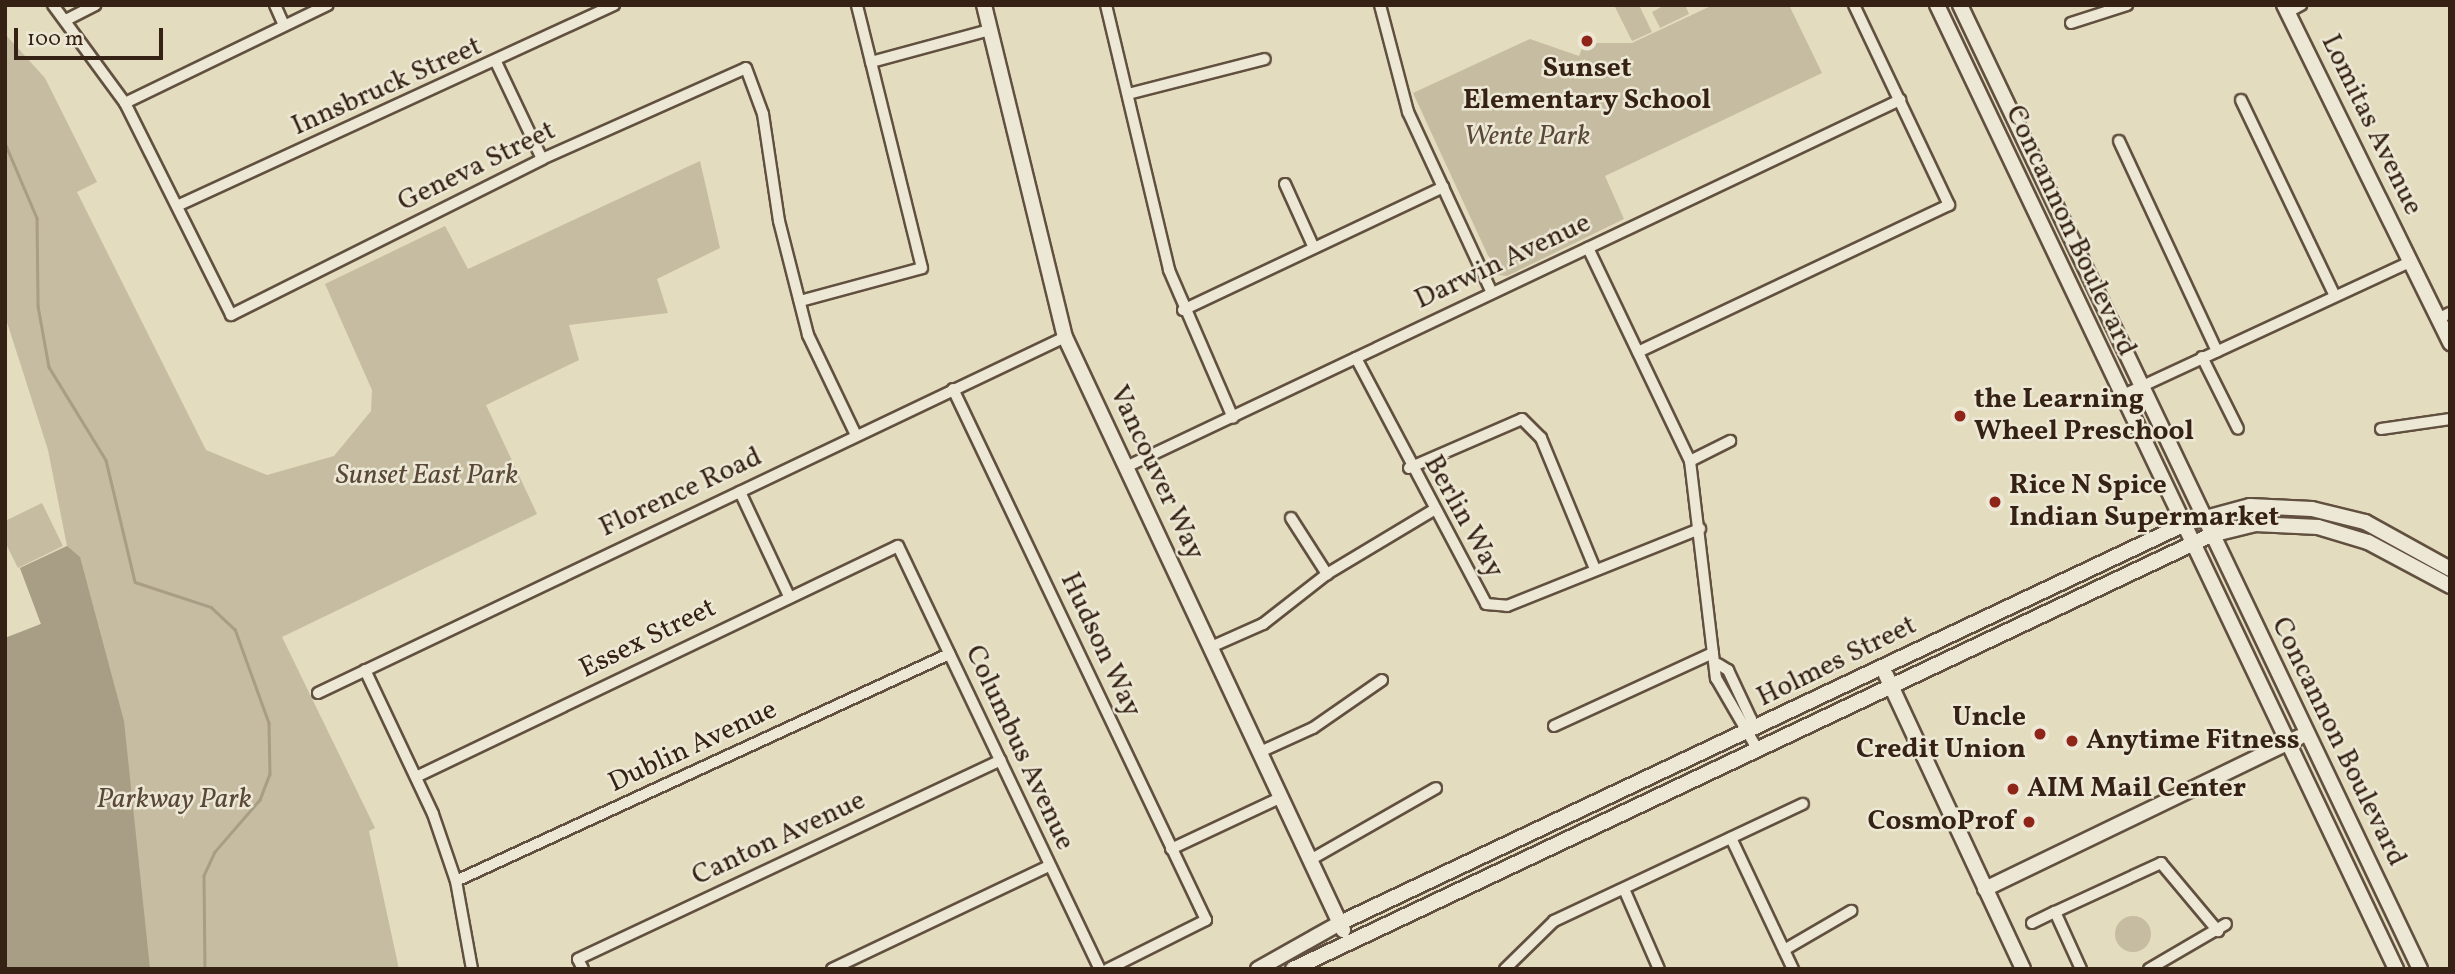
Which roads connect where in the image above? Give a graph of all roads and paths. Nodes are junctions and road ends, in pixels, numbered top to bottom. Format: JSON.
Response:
{"nodes":[{"id":1,"x":53,"y":5,"type":"edge"},
{"id":2,"x":95,"y":5,"type":"edge"},
{"id":3,"x":275,"y":5,"type":"edge"},
{"id":4,"x":328,"y":5,"type":"edge"},
{"id":5,"x":614,"y":5,"type":"edge"},
{"id":6,"x":857,"y":5,"type":"edge"},
{"id":7,"x":984,"y":5,"type":"edge"},
{"id":8,"x":1106,"y":5,"type":"edge"},
{"id":9,"x":1380,"y":5,"type":"edge"},
{"id":10,"x":1854,"y":5,"type":"edge"},
{"id":11,"x":1937,"y":5,"type":"edge"},
{"id":12,"x":1960,"y":5,"type":"edge"},
{"id":13,"x":2127,"y":5,"type":"edge"},
{"id":14,"x":2291,"y":7,"type":"edge"},
{"id":15,"x":66,"y":20,"type":"junction"},
{"id":16,"x":2071,"y":23,"type":"dead end"},
{"id":17,"x":284,"y":25,"type":"junction"},
{"id":18,"x":990,"y":30,"type":"junction"},
{"id":19,"x":1265,"y":59,"type":"dead end"},
{"id":20,"x":496,"y":62,"type":"junction"},
{"id":21,"x":871,"y":62,"type":"junction"},
{"id":22,"x":1128,"y":94,"type":"junction"},
{"id":23,"x":1900,"y":100,"type":"junction"},
{"id":24,"x":2241,"y":100,"type":"dead end"},
{"id":25,"x":125,"y":103,"type":"junction"},
{"id":26,"x":2119,"y":141,"type":"dead end"},
{"id":27,"x":542,"y":159,"type":"junction"},
{"id":28,"x":1285,"y":184,"type":"dead end"},
{"id":29,"x":1443,"y":187,"type":"junction"},
{"id":30,"x":177,"y":206,"type":"junction"},
{"id":31,"x":1314,"y":248,"type":"junction"},
{"id":32,"x":1588,"y":248,"type":"junction"},
{"id":33,"x":2410,"y":262,"type":"junction"},
{"id":34,"x":1491,"y":291,"type":"junction"},
{"id":35,"x":2334,"y":296,"type":"junction"},
{"id":36,"x":800,"y":301,"type":"junction"},
{"id":37,"x":1183,"y":310,"type":"junction"},
{"id":38,"x":2444,"y":316,"type":"edge"},
{"id":39,"x":1065,"y":337,"type":"junction"},
{"id":40,"x":2450,"y":343,"type":"edge"},
{"id":41,"x":2217,"y":351,"type":"junction"},
{"id":42,"x":1638,"y":352,"type":"junction"},
{"id":43,"x":2202,"y":357,"type":"junction"},
{"id":44,"x":1356,"y":358,"type":"junction"},
{"id":45,"x":2138,"y":388,"type":"junction"},
{"id":46,"x":953,"y":389,"type":"junction"},
{"id":47,"x":2121,"y":396,"type":"junction"},
{"id":48,"x":1233,"y":418,"type":"junction"},
{"id":49,"x":2450,"y":419,"type":"edge"},
{"id":50,"x":2238,"y":429,"type":"dead end"},
{"id":51,"x":2381,"y":429,"type":"dead end"},
{"id":52,"x":856,"y":435,"type":"junction"},
{"id":53,"x":1730,"y":441,"type":"dead end"},
{"id":54,"x":1690,"y":461,"type":"junction"},
{"id":55,"x":1126,"y":467,"type":"junction"},
{"id":56,"x":1409,"y":468,"type":"junction"},
{"id":57,"x":740,"y":492,"type":"junction"},
{"id":58,"x":1433,"y":511,"type":"junction"},
{"id":59,"x":1291,"y":518,"type":"dead end"},
{"id":60,"x":2202,"y":519,"type":"junction"},
{"id":61,"x":2187,"y":523,"type":"junction"},
{"id":62,"x":1700,"y":529,"type":"junction"},
{"id":63,"x":2204,"y":538,"type":"junction"},
{"id":64,"x":898,"y":546,"type":"joint"},
{"id":65,"x":1595,"y":569,"type":"junction"},
{"id":66,"x":2450,"y":569,"type":"edge"},
{"id":67,"x":1326,"y":574,"type":"junction"},
{"id":68,"x":2450,"y":586,"type":"edge"},
{"id":69,"x":789,"y":596,"type":"junction"},
{"id":70,"x":1211,"y":647,"type":"junction"},
{"id":71,"x":1713,"y":653,"type":"junction"},
{"id":72,"x":949,"y":654,"type":"junction"},
{"id":73,"x":1882,"y":667,"type":"junction"},
{"id":74,"x":365,"y":670,"type":"junction"},
{"id":75,"x":1382,"y":680,"type":"dead end"},
{"id":76,"x":1889,"y":683,"type":"junction"},
{"id":77,"x":317,"y":693,"type":"dead end"},
{"id":78,"x":1554,"y":726,"type":"dead end"},
{"id":79,"x":2306,"y":734,"type":"junction"},
{"id":80,"x":1752,"y":738,"type":"junction"},
{"id":81,"x":2290,"y":741,"type":"junction"},
{"id":82,"x":1260,"y":752,"type":"junction"},
{"id":83,"x":1000,"y":760,"type":"junction"},
{"id":84,"x":418,"y":776,"type":"junction"},
{"id":85,"x":1436,"y":788,"type":"dead end"},
{"id":86,"x":1280,"y":798,"type":"junction"},
{"id":87,"x":1803,"y":804,"type":"dead end"},
{"id":88,"x":1731,"y":838,"type":"junction"},
{"id":89,"x":1171,"y":849,"type":"junction"},
{"id":90,"x":1310,"y":860,"type":"junction"},
{"id":91,"x":1049,"y":866,"type":"junction"},
{"id":92,"x":456,"y":881,"type":"junction"},
{"id":93,"x":1623,"y":888,"type":"junction"},
{"id":94,"x":1985,"y":889,"type":"junction"},
{"id":95,"x":1851,"y":911,"type":"dead end"},
{"id":96,"x":2055,"y":912,"type":"junction"},
{"id":97,"x":1340,"y":923,"type":"junction"},
{"id":98,"x":2032,"y":923,"type":"dead end"},
{"id":99,"x":1348,"y":939,"type":"junction"},
{"id":100,"x":1784,"y":950,"type":"junction"},
{"id":101,"x":580,"y":964,"type":"edge"},
{"id":102,"x":1262,"y":968,"type":"edge"},
{"id":103,"x":472,"y":969,"type":"edge"},
{"id":104,"x":832,"y":969,"type":"edge"},
{"id":105,"x":1100,"y":969,"type":"edge"},
{"id":106,"x":1108,"y":969,"type":"edge"},
{"id":107,"x":1293,"y":969,"type":"edge"},
{"id":108,"x":1505,"y":969,"type":"edge"},
{"id":109,"x":1659,"y":969,"type":"edge"},
{"id":110,"x":1793,"y":969,"type":"edge"},
{"id":111,"x":2023,"y":969,"type":"edge"},
{"id":112,"x":2081,"y":969,"type":"edge"},
{"id":113,"x":2149,"y":969,"type":"edge"},
{"id":114,"x":2396,"y":969,"type":"edge"},
{"id":115,"x":2420,"y":969,"type":"edge"}],
"edges":[{"from":1,"to":15,"type":"street"},
{"from":2,"to":15,"type":"street"},
{"from":3,"to":17,"type":"street"},
{"from":4,"to":17,"type":"street"},
{"from":5,"to":20,"type":"street","name":"Innsbruck Street"},
{"from":6,"to":21,"type":"street"},
{"from":7,"to":18,"type":"main road","name":"Vancouver Way"},
{"from":8,"to":22,"type":"street"},
{"from":9,"to":29,"type":"street"},
{"from":10,"to":23,"type":"street"},
{"from":11,"to":47,"type":"main road","name":"Concannon Boulevard"},
{"from":12,"to":45,"type":"main road","name":"Concannon Boulevard"},
{"from":13,"to":16,"type":"street"},
{"from":14,"to":33,"type":"main road","name":"Lomitas Avenue"},
{"from":15,"to":25,"type":"street"},
{"from":17,"to":25,"type":"street"},
{"from":18,"to":21,"type":"street"},
{"from":18,"to":39,"type":"main road","name":"Vancouver Way"},
{"from":19,"to":22,"type":"street"},
{"from":20,"to":27,"type":"street"},
{"from":20,"to":30,"type":"street","name":"Innsbruck Street"},
{"from":21,"to":36,"type":"street"},
{"from":22,"to":37,"type":"street"},
{"from":23,"to":32,"type":"street","name":"Darwin Avenue"},
{"from":23,"to":42,"type":"street"},
{"from":24,"to":35,"type":"street"},
{"from":25,"to":30,"type":"street"},
{"from":26,"to":41,"type":"street"},
{"from":27,"to":30,"type":"street","name":"Geneva Street"},
{"from":27,"to":36,"type":"street","name":"Geneva Street"},
{"from":28,"to":31,"type":"street"},
{"from":29,"to":31,"type":"street"},
{"from":29,"to":34,"type":"street"},
{"from":31,"to":37,"type":"street"},
{"from":32,"to":34,"type":"street","name":"Darwin Avenue"},
{"from":32,"to":42,"type":"street"},
{"from":33,"to":35,"type":"street"},
{"from":33,"to":38,"type":"main road","name":"Lomitas Avenue"},
{"from":34,"to":44,"type":"street","name":"Darwin Avenue"},
{"from":35,"to":41,"type":"street"},
{"from":36,"to":52,"type":"street"},
{"from":37,"to":48,"type":"street"},
{"from":38,"to":40,"type":"main road","name":"Lomitas Avenue"},
{"from":39,"to":46,"type":"street","name":"Florence Road"},
{"from":39,"to":55,"type":"main road","name":"Vancouver Way"},
{"from":41,"to":43,"type":"street"},
{"from":42,"to":54,"type":"street"},
{"from":43,"to":45,"type":"street"},
{"from":43,"to":50,"type":"street"},
{"from":44,"to":48,"type":"street","name":"Darwin Avenue"},
{"from":44,"to":56,"type":"street","name":"Berlin Way"},
{"from":45,"to":47,"type":"street"},
{"from":45,"to":60,"type":"main road","name":"Concannon Boulevard"},
{"from":46,"to":52,"type":"street","name":"Florence Road"},
{"from":46,"to":89,"type":"street","name":"Hudson Way"},
{"from":47,"to":61,"type":"main road","name":"Concannon Boulevard"},
{"from":48,"to":55,"type":"street","name":"Darwin Avenue"},
{"from":49,"to":51,"type":"street"},
{"from":52,"to":57,"type":"street","name":"Florence Road"},
{"from":53,"to":54,"type":"street"},
{"from":54,"to":62,"type":"street"},
{"from":55,"to":70,"type":"main road","name":"Vancouver Way"},
{"from":56,"to":58,"type":"street","name":"Berlin Way"},
{"from":56,"to":65,"type":"street"},
{"from":57,"to":69,"type":"street"},
{"from":57,"to":74,"type":"street","name":"Florence Road"},
{"from":58,"to":65,"type":"street","name":"Berlin Way"},
{"from":58,"to":67,"type":"street"},
{"from":59,"to":67,"type":"street"},
{"from":60,"to":61,"type":"main road","name":"Holmes Street"},
{"from":60,"to":63,"type":"main road","name":"Concannon Boulevard"},
{"from":60,"to":66,"type":"main road","name":"Holmes Street"},
{"from":61,"to":63,"type":"main road","name":"Concannon Boulevard"},
{"from":61,"to":73,"type":"main road","name":"Holmes Street"},
{"from":62,"to":65,"type":"street","name":"Berlin Way"},
{"from":62,"to":71,"type":"street"},
{"from":63,"to":68,"type":"main road","name":"Holmes Street"},
{"from":63,"to":76,"type":"main road","name":"Holmes Street"},
{"from":63,"to":79,"type":"main road","name":"Concannon Boulevard"},
{"from":63,"to":81,"type":"main road","name":"Concannon Boulevard"},
{"from":64,"to":69,"type":"street","name":"Essex Street"},
{"from":64,"to":72,"type":"street","name":"Columbus Avenue"},
{"from":67,"to":70,"type":"street"},
{"from":69,"to":84,"type":"street","name":"Essex Street"},
{"from":70,"to":82,"type":"main road","name":"Vancouver Way"},
{"from":71,"to":78,"type":"street"},
{"from":71,"to":80,"type":"street"},
{"from":72,"to":83,"type":"street","name":"Columbus Avenue"},
{"from":72,"to":92,"type":"street","name":"Dublin Avenue"},
{"from":73,"to":76,"type":"main road"},
{"from":73,"to":80,"type":"main road","name":"Holmes Street"},
{"from":74,"to":77,"type":"street","name":"Florence Road"},
{"from":74,"to":84,"type":"street"},
{"from":75,"to":82,"type":"street"},
{"from":76,"to":80,"type":"main road","name":"Holmes Street"},
{"from":76,"to":94,"type":"main road"},
{"from":79,"to":81,"type":"main road"},
{"from":79,"to":115,"type":"main road","name":"Concannon Boulevard"},
{"from":80,"to":97,"type":"main road","name":"Holmes Street"},
{"from":80,"to":99,"type":"main road","name":"Holmes Street"},
{"from":81,"to":94,"type":"main road"},
{"from":81,"to":114,"type":"main road","name":"Concannon Boulevard"},
{"from":82,"to":86,"type":"main road","name":"Vancouver Way"},
{"from":83,"to":91,"type":"street","name":"Columbus Avenue"},
{"from":83,"to":101,"type":"street","name":"Canton Avenue"},
{"from":84,"to":92,"type":"street"},
{"from":85,"to":90,"type":"street"},
{"from":86,"to":89,"type":"street"},
{"from":86,"to":90,"type":"main road","name":"Vancouver Way"},
{"from":87,"to":88,"type":"street"},
{"from":88,"to":93,"type":"street"},
{"from":88,"to":100,"type":"street"},
{"from":89,"to":106,"type":"street","name":"Hudson Way"},
{"from":90,"to":97,"type":"main road","name":"Vancouver Way"},
{"from":91,"to":104,"type":"street"},
{"from":91,"to":105,"type":"street","name":"Columbus Avenue"},
{"from":92,"to":103,"type":"street"},
{"from":93,"to":108,"type":"street"},
{"from":93,"to":109,"type":"street"},
{"from":94,"to":111,"type":"main road"},
{"from":95,"to":100,"type":"street"},
{"from":96,"to":98,"type":"street"},
{"from":96,"to":112,"type":"street"},
{"from":96,"to":113,"type":"street"},
{"from":97,"to":99,"type":"main road","name":"Vancouver Way"},
{"from":97,"to":102,"type":"main road","name":"Holmes Street"},
{"from":99,"to":107,"type":"main road","name":"Holmes Street"},
{"from":100,"to":110,"type":"street"}]}
